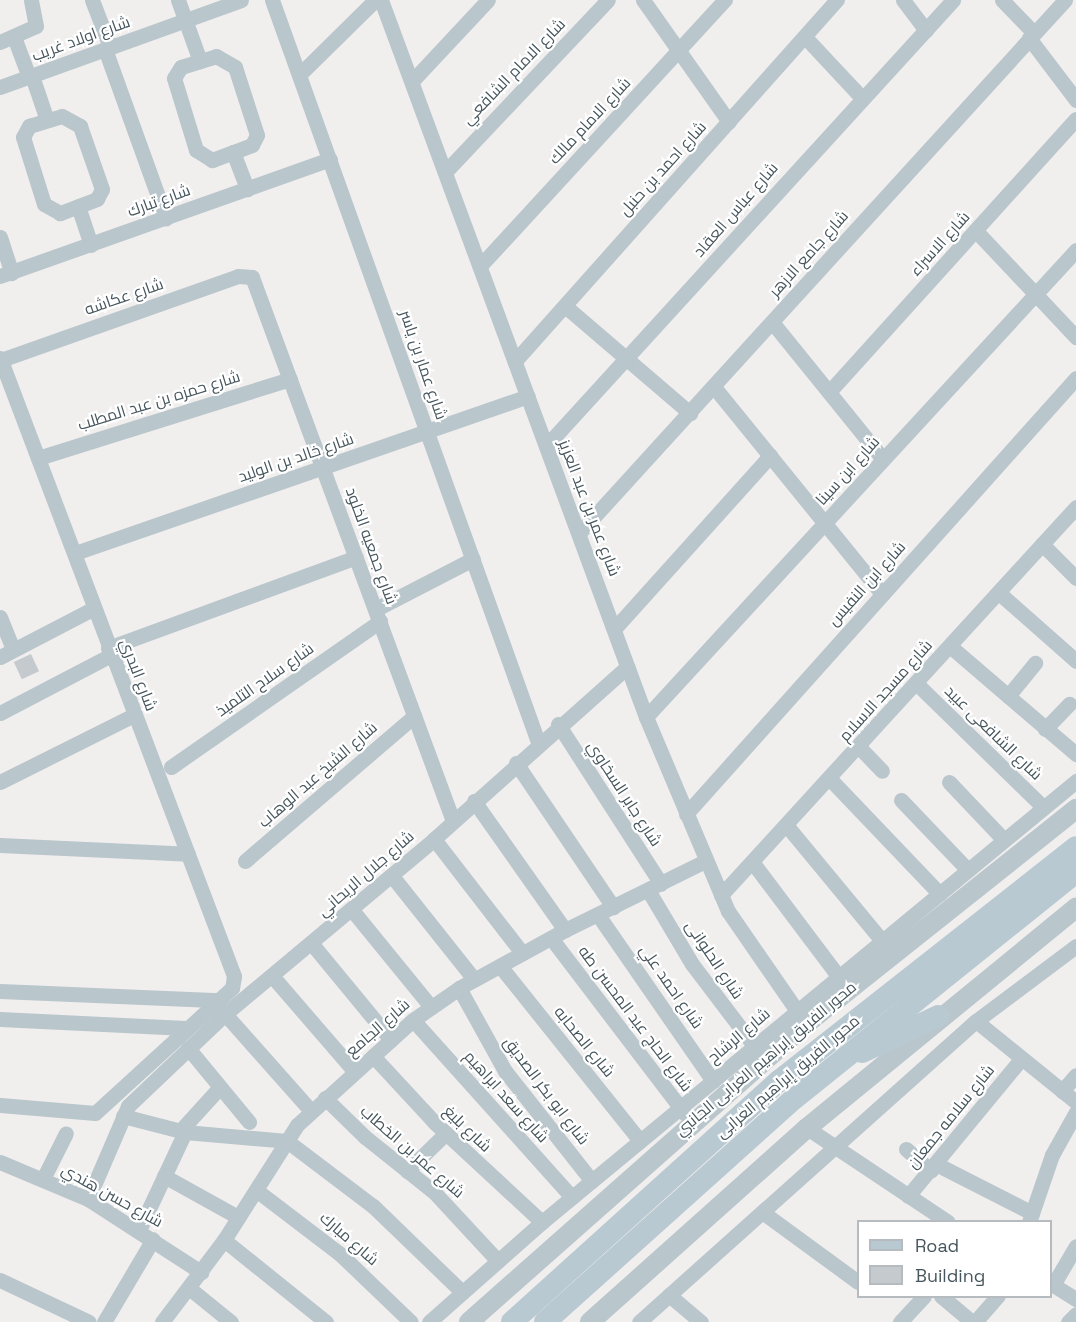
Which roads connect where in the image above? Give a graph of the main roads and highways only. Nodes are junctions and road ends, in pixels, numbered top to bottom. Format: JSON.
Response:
{"nodes":[{"id":1,"x":1076,"y":847,"type":"edge"},
{"id":2,"x":1076,"y":872,"type":"edge"},
{"id":3,"x":938,"y":1017,"type":"road end"},
{"id":4,"x":836,"y":1064,"type":"junction"},
{"id":5,"x":512,"y":1322,"type":"edge"},
{"id":6,"x":545,"y":1322,"type":"edge"}],
"edges":[{"from":1,"to":5,"type":"main road","name":"محور الفريق إبراهيم العرابى"},
{"from":2,"to":4,"type":"main road","name":"محور الفريق إبراهيم العرابى"},
{"from":3,"to":4,"type":"main road"},
{"from":4,"to":6,"type":"main road","name":"محور الفريق إبراهيم العرابى"}]}
